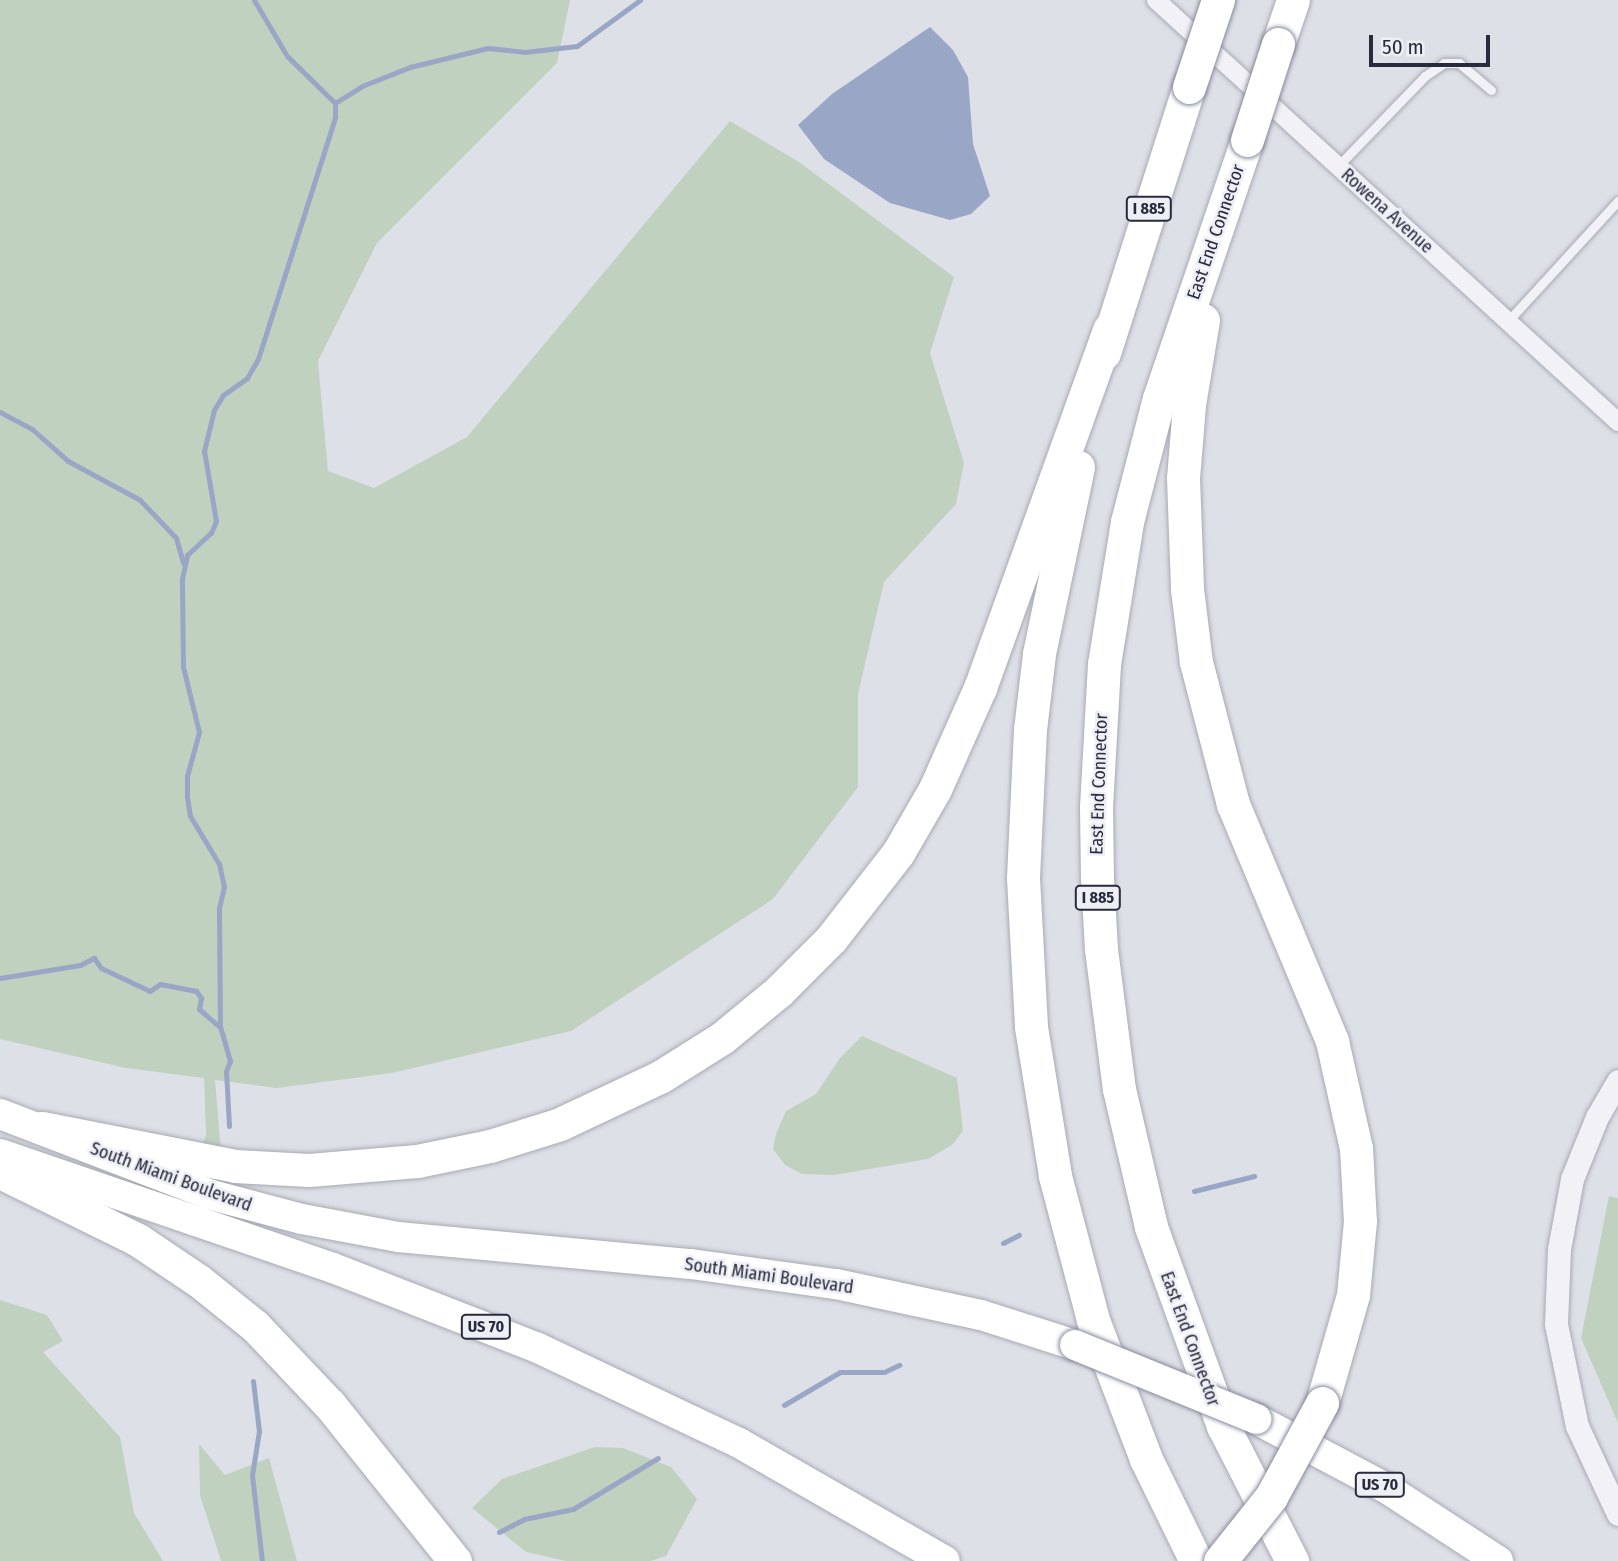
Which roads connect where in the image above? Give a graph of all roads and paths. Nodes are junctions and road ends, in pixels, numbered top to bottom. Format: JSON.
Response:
{"nodes":[{"id":1,"x":1156,"y":0,"type":"edge"},
{"id":2,"x":1218,"y":0,"type":"edge"},
{"id":3,"x":1293,"y":0,"type":"edge"},
{"id":4,"x":1491,"y":89,"type":"dead end"},
{"id":5,"x":1338,"y":166,"type":"junction"},
{"id":6,"x":1618,"y":201,"type":"edge"},
{"id":7,"x":1221,"y":217,"type":"junction"},
{"id":8,"x":1508,"y":321,"type":"junction"},
{"id":9,"x":1109,"y":330,"type":"junction"},
{"id":10,"x":1618,"y":422,"type":"edge"},
{"id":11,"x":1618,"y":1081,"type":"edge"},
{"id":12,"x":0,"y":1114,"type":"edge"},
{"id":13,"x":42,"y":1128,"type":"junction"},
{"id":14,"x":0,"y":1154,"type":"edge"},
{"id":15,"x":0,"y":1172,"type":"edge"},
{"id":16,"x":1618,"y":1514,"type":"edge"},
{"id":17,"x":455,"y":1561,"type":"edge"},
{"id":18,"x":945,"y":1561,"type":"edge"},
{"id":19,"x":1196,"y":1561,"type":"edge"},
{"id":20,"x":1220,"y":1561,"type":"edge"},
{"id":21,"x":1292,"y":1561,"type":"edge"},
{"id":22,"x":1498,"y":1561,"type":"edge"}],
"edges":[{"from":1,"to":5,"type":"street","name":"Rowena Avenue"},
{"from":2,"to":9,"type":"highway","number":"I 885","bridge":true},
{"from":3,"to":7,"type":"highway","name":"East End Connector","number":"I 885","bridge":true},
{"from":4,"to":5,"type":"lane"},
{"from":5,"to":8,"type":"street","name":"Rowena Avenue"},
{"from":6,"to":8,"type":"lane"},
{"from":7,"to":20,"type":"highway","bridge":true},
{"from":7,"to":21,"type":"highway","name":"East End Connector","number":"I 885"},
{"from":8,"to":10,"type":"street","name":"Rowena Avenue"},
{"from":9,"to":13,"type":"highway"},
{"from":9,"to":19,"type":"highway","number":"I 885"},
{"from":11,"to":16,"type":"street"},
{"from":12,"to":13,"type":"highway","name":"South Miami Boulevard","number":"US 70"},
{"from":13,"to":22,"type":"highway","name":"South Miami Boulevard","number":"US 70","bridge":true},
{"from":14,"to":18,"type":"highway","name":"South Miami Boulevard","number":"US 70"},
{"from":15,"to":17,"type":"highway"}]}
